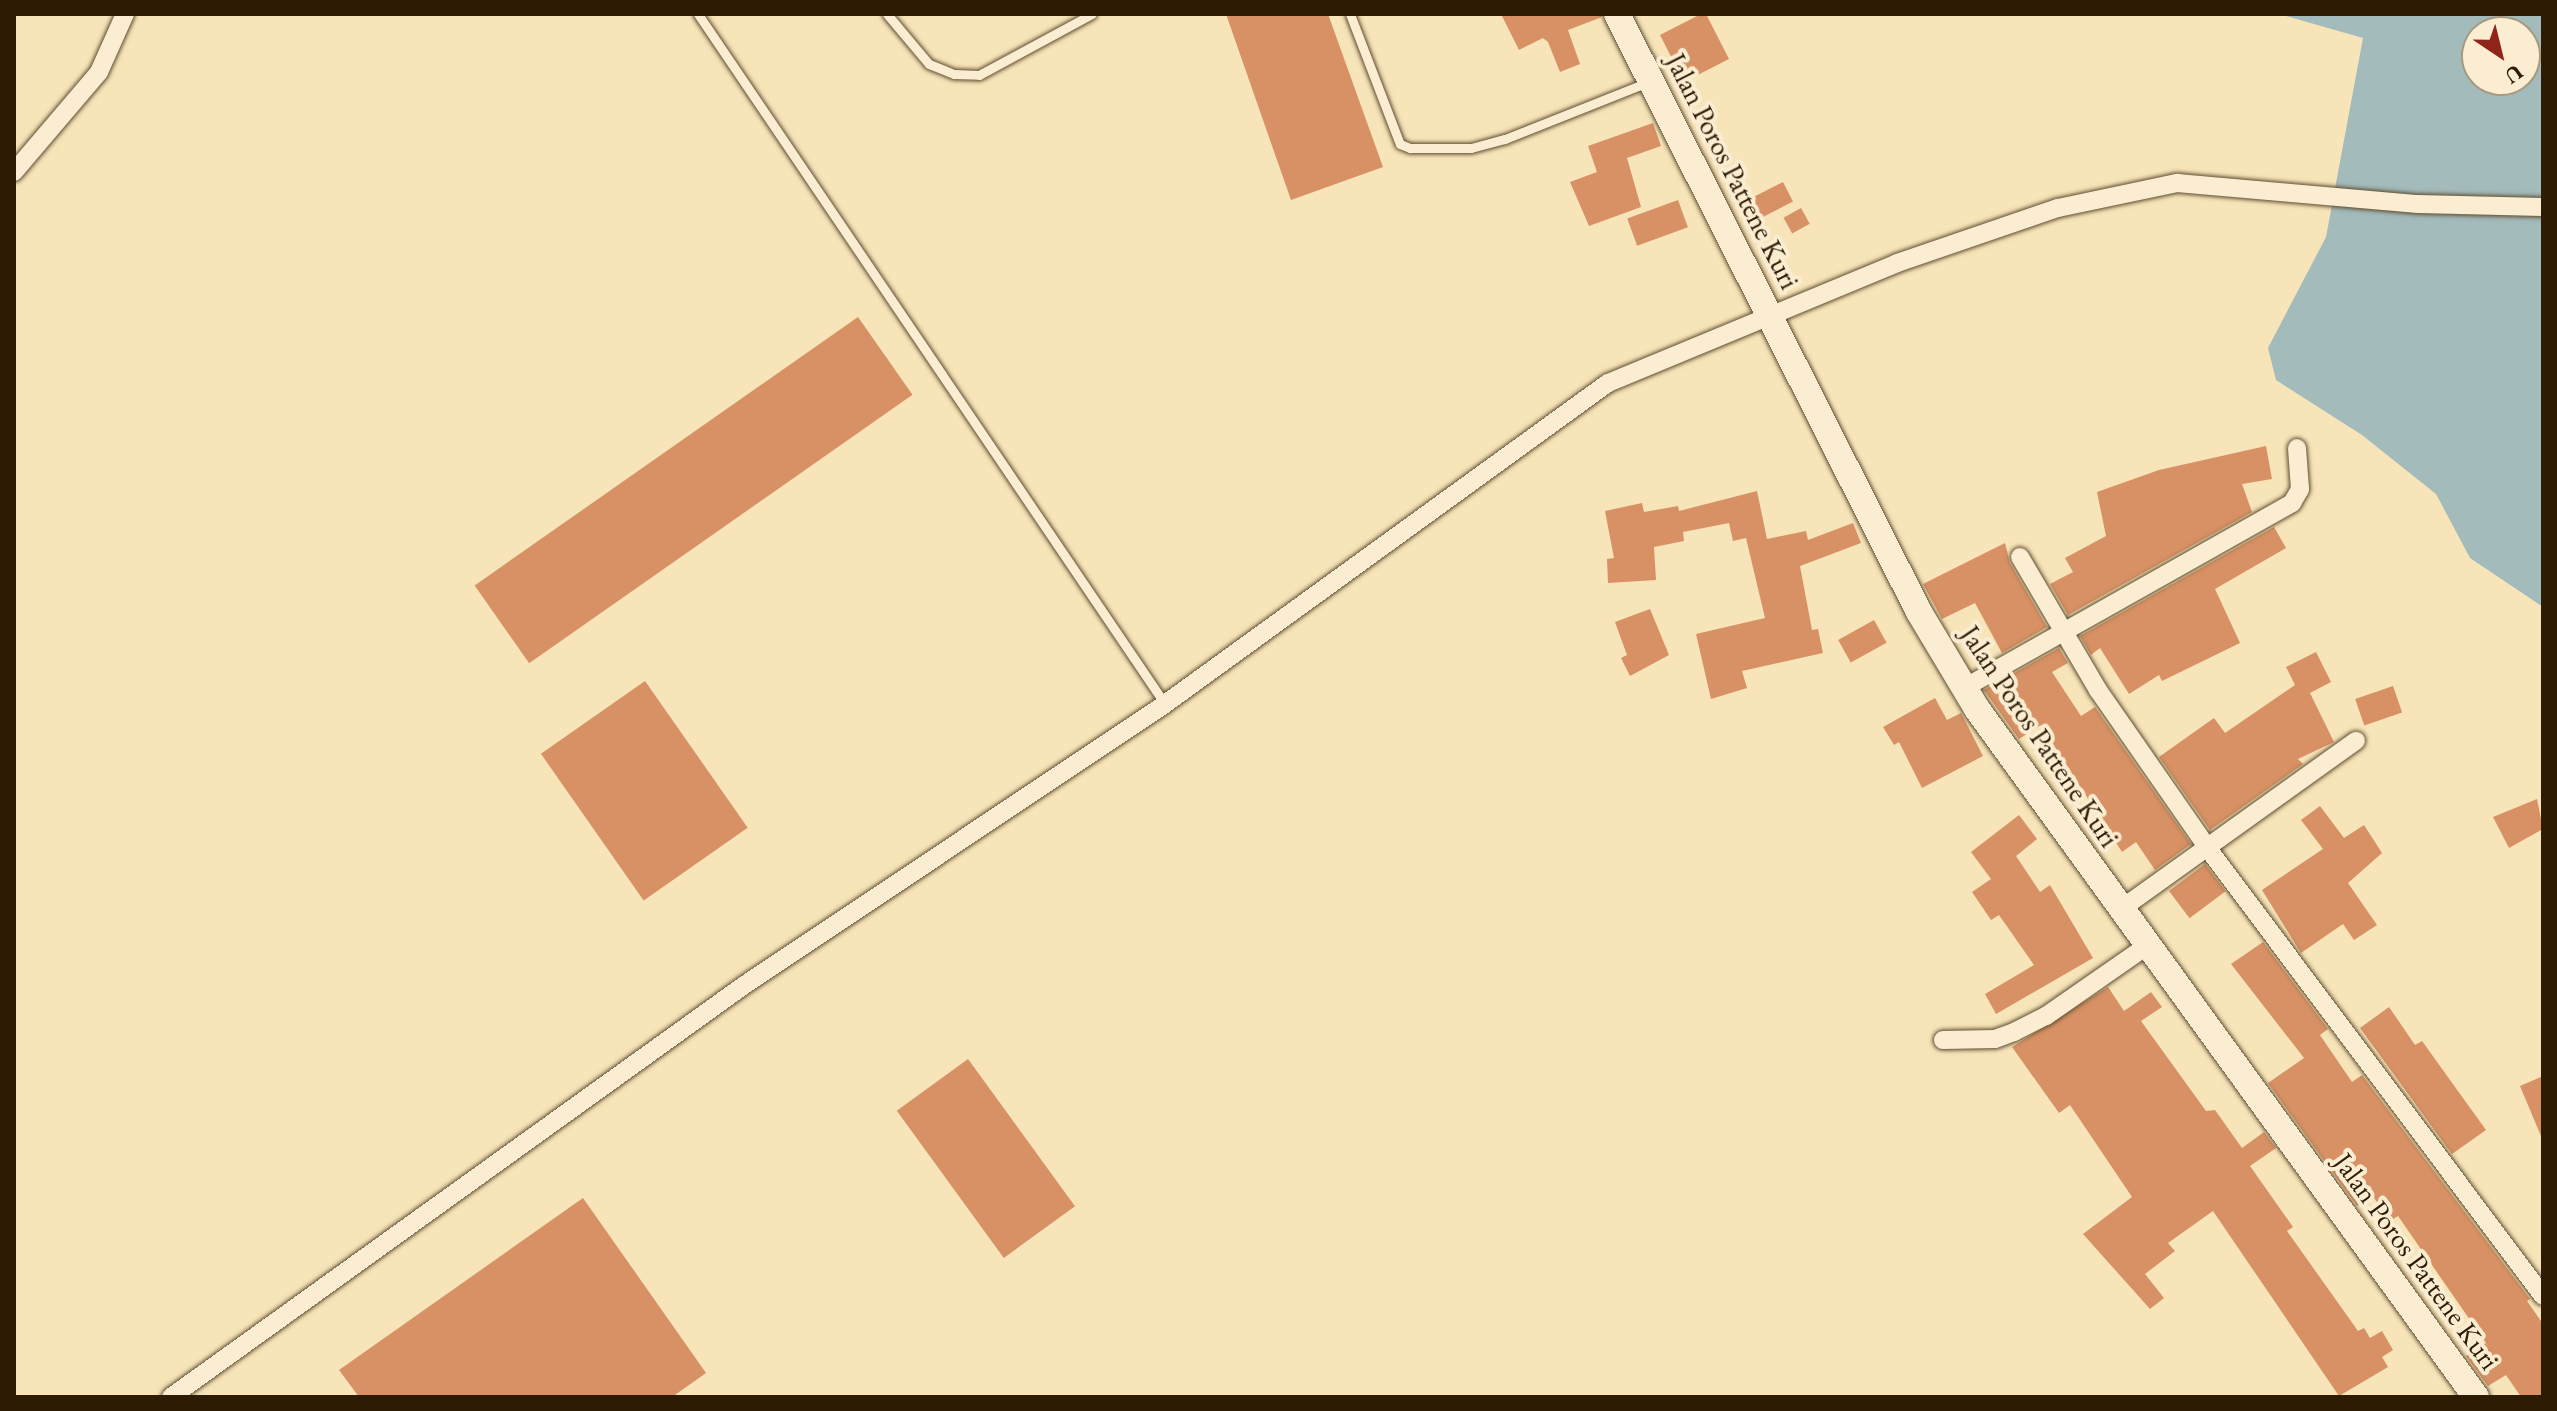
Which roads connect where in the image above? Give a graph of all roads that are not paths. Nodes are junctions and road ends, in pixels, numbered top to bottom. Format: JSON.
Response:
{"nodes":[{"id":1,"x":125,"y":14,"type":"edge"},
{"id":2,"x":698,"y":14,"type":"edge"},
{"id":3,"x":887,"y":14,"type":"edge"},
{"id":4,"x":1092,"y":14,"type":"edge"},
{"id":5,"x":1350,"y":14,"type":"edge"},
{"id":6,"x":1617,"y":14,"type":"edge"},
{"id":7,"x":1651,"y":81,"type":"junction"},
{"id":8,"x":14,"y":172,"type":"edge"},
{"id":9,"x":2543,"y":207,"type":"edge"},
{"id":10,"x":1769,"y":313,"type":"junction"},
{"id":11,"x":2297,"y":448,"type":"dead end"},
{"id":12,"x":2020,"y":557,"type":"dead end"},
{"id":13,"x":2062,"y":630,"type":"junction"},
{"id":14,"x":1964,"y":688,"type":"junction"},
{"id":15,"x":1165,"y":704,"type":"junction"},
{"id":16,"x":2356,"y":741,"type":"dead end"},
{"id":17,"x":2209,"y":850,"type":"junction"},
{"id":18,"x":2121,"y":909,"type":"junction"},
{"id":19,"x":2148,"y":945,"type":"junction"},
{"id":20,"x":1943,"y":1040,"type":"dead end"},
{"id":21,"x":2543,"y":1296,"type":"edge"},
{"id":22,"x":171,"y":1397,"type":"edge"},
{"id":23,"x":2476,"y":1397,"type":"edge"}],
"edges":[{"from":1,"to":8,"type":"street"},
{"from":2,"to":15,"type":"lane"},
{"from":3,"to":4,"type":"lane"},
{"from":5,"to":7,"type":"lane"},
{"from":6,"to":7,"type":"street","name":"Jalan Poros Pattene Kuri"},
{"from":7,"to":10,"type":"street","name":"Jalan Poros Pattene Kuri"},
{"from":9,"to":10,"type":"street"},
{"from":10,"to":14,"type":"street","name":"Jalan Poros Pattene Kuri"},
{"from":10,"to":15,"type":"street"},
{"from":11,"to":13,"type":"street"},
{"from":12,"to":13,"type":"street"},
{"from":13,"to":14,"type":"street"},
{"from":13,"to":17,"type":"street"},
{"from":14,"to":18,"type":"street","name":"Jalan Poros Pattene Kuri"},
{"from":15,"to":22,"type":"street"},
{"from":16,"to":17,"type":"street"},
{"from":17,"to":18,"type":"street"},
{"from":17,"to":21,"type":"street"},
{"from":18,"to":19,"type":"street","name":"Jalan Poros Pattene Kuri"},
{"from":19,"to":20,"type":"street"},
{"from":19,"to":23,"type":"street","name":"Jalan Poros Pattene Kuri"}]}
